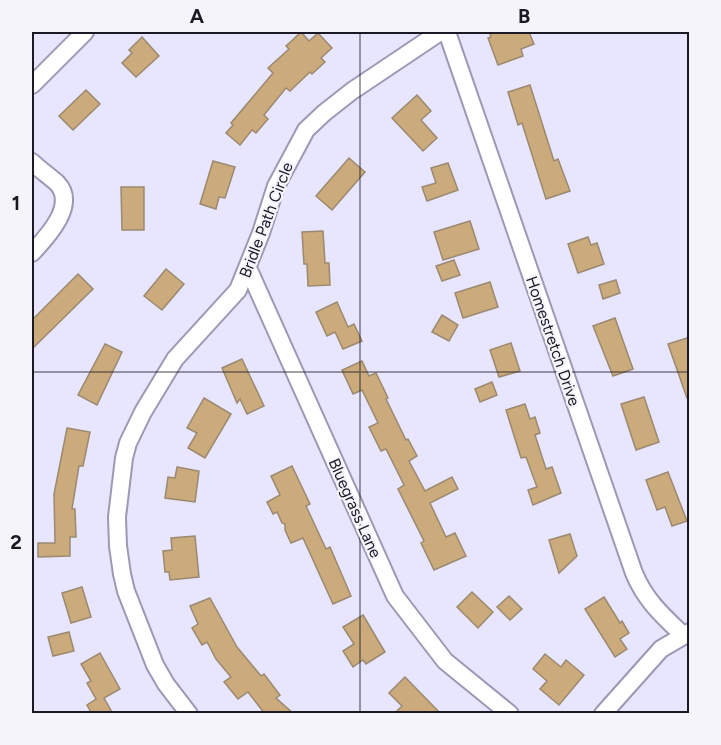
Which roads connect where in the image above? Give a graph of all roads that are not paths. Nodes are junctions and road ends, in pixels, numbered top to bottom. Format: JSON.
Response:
{"nodes":[{"id":1,"x":85,"y":32,"type":"edge"},
{"id":2,"x":440,"y":32,"type":"edge"},
{"id":3,"x":447,"y":32,"type":"edge"},
{"id":4,"x":32,"y":85,"type":"edge"},
{"id":5,"x":32,"y":162,"type":"edge"},
{"id":6,"x":32,"y":253,"type":"edge"},
{"id":7,"x":248,"y":268,"type":"junction"},
{"id":8,"x":686,"y":634,"type":"edge"},
{"id":9,"x":189,"y":714,"type":"edge"},
{"id":10,"x":510,"y":714,"type":"edge"},
{"id":11,"x":603,"y":714,"type":"edge"}],
"edges":[{"from":1,"to":4,"type":"street"},
{"from":2,"to":7,"type":"street","name":"Bridle Path Circle"},
{"from":3,"to":8,"type":"street","name":"Homestretch Drive"},
{"from":5,"to":6,"type":"street"},
{"from":7,"to":9,"type":"street","name":"Bridle Path Circle"},
{"from":7,"to":10,"type":"street","name":"Bluegrass Lane"},
{"from":8,"to":11,"type":"street"}]}
